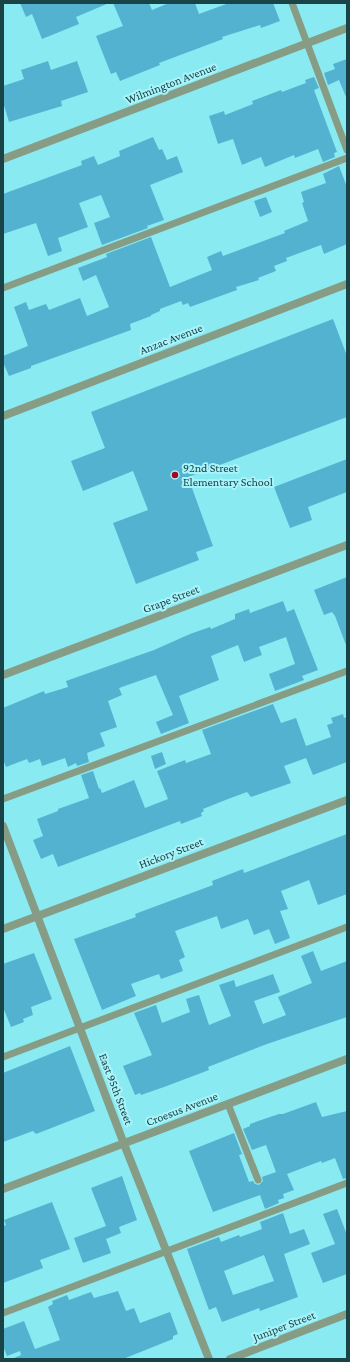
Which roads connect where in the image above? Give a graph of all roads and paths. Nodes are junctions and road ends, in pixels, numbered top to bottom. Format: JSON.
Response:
{"nodes":[{"id":1,"x":292,"y":3,"type":"edge"},
{"id":2,"x":347,"y":28,"type":"edge"},
{"id":3,"x":307,"y":44,"type":"junction"},
{"id":4,"x":347,"y":150,"type":"edge"},
{"id":5,"x":347,"y":158,"type":"edge"},
{"id":6,"x":3,"y":159,"type":"edge"},
{"id":7,"x":347,"y":284,"type":"edge"},
{"id":8,"x":3,"y":288,"type":"edge"},
{"id":9,"x":3,"y":416,"type":"edge"},
{"id":10,"x":347,"y":545,"type":"edge"},
{"id":11,"x":347,"y":671,"type":"edge"},
{"id":12,"x":3,"y":675,"type":"edge"},
{"id":13,"x":3,"y":799,"type":"edge"},
{"id":14,"x":347,"y":800,"type":"edge"},
{"id":15,"x":3,"y":826,"type":"edge"},
{"id":16,"x":38,"y":916,"type":"junction"},
{"id":17,"x":347,"y":927,"type":"edge"},
{"id":18,"x":3,"y":929,"type":"edge"},
{"id":19,"x":80,"y":1028,"type":"junction"},
{"id":20,"x":3,"y":1057,"type":"edge"},
{"id":21,"x":347,"y":1059,"type":"edge"},
{"id":22,"x":228,"y":1104,"type":"junction"},
{"id":23,"x":124,"y":1144,"type":"junction"},
{"id":24,"x":258,"y":1180,"type":"dead end"},
{"id":25,"x":347,"y":1183,"type":"edge"},
{"id":26,"x":3,"y":1189,"type":"edge"},
{"id":27,"x":167,"y":1252,"type":"junction"},
{"id":28,"x":3,"y":1314,"type":"edge"},
{"id":29,"x":347,"y":1314,"type":"edge"},
{"id":30,"x":209,"y":1359,"type":"edge"},
{"id":31,"x":230,"y":1359,"type":"edge"}],
"edges":[{"from":1,"to":3,"type":"lane"},
{"from":2,"to":3,"type":"street","name":"Wilmington Avenue"},
{"from":3,"to":4,"type":"lane"},
{"from":3,"to":6,"type":"street","name":"Wilmington Avenue"},
{"from":5,"to":8,"type":"lane"},
{"from":7,"to":9,"type":"street","name":"Anzac Avenue"},
{"from":10,"to":12,"type":"street","name":"Grape Street"},
{"from":11,"to":13,"type":"lane"},
{"from":14,"to":16,"type":"street","name":"Hickory Street"},
{"from":15,"to":16,"type":"street","name":"East 95th Street"},
{"from":16,"to":18,"type":"street","name":"Hickory Street"},
{"from":16,"to":19,"type":"street","name":"East 95th Street"},
{"from":17,"to":19,"type":"lane"},
{"from":19,"to":20,"type":"lane"},
{"from":19,"to":23,"type":"street","name":"East 95th Street"},
{"from":21,"to":22,"type":"street","name":"Croesus Avenue"},
{"from":22,"to":23,"type":"street","name":"Croesus Avenue"},
{"from":22,"to":24,"type":"lane"},
{"from":23,"to":26,"type":"street","name":"Croesus Avenue"},
{"from":23,"to":27,"type":"street","name":"East 95th Street"},
{"from":25,"to":27,"type":"lane"},
{"from":27,"to":28,"type":"lane"},
{"from":27,"to":30,"type":"street","name":"East 95th Street"},
{"from":29,"to":31,"type":"street","name":"Juniper Street"}]}
